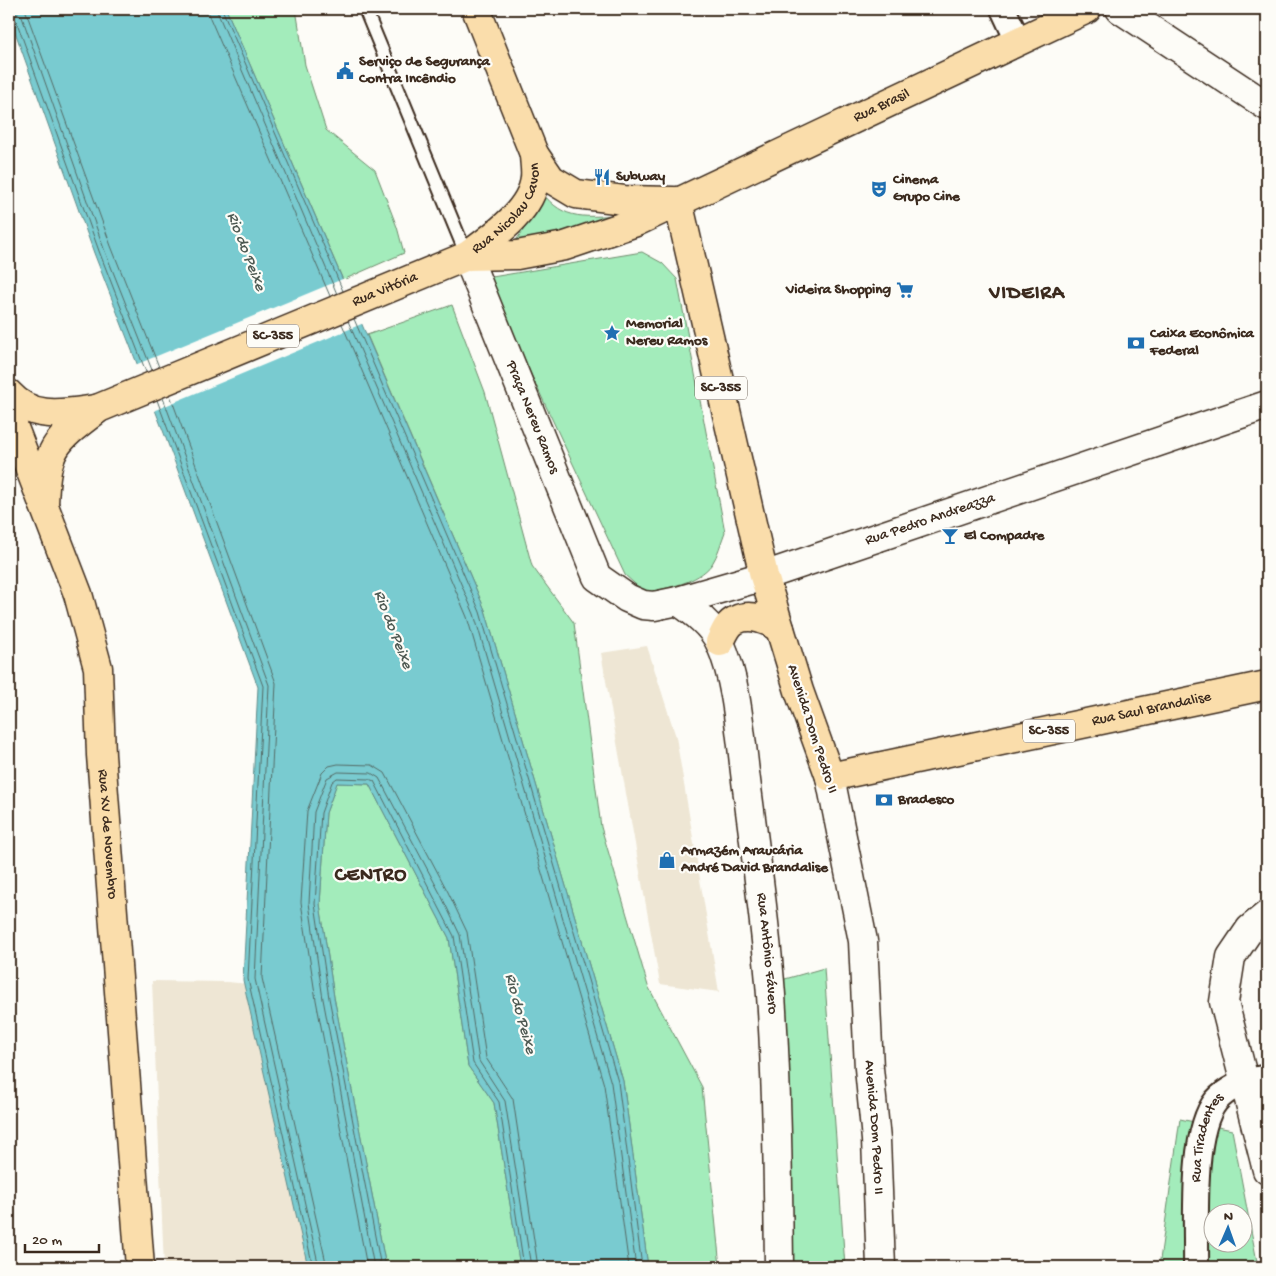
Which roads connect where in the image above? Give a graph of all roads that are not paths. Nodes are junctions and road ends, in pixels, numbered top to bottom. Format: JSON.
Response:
{"nodes":[{"id":1,"x":365,"y":9,"type":"edge"},
{"id":2,"x":476,"y":9,"type":"edge"},
{"id":3,"x":1003,"y":9,"type":"edge"},
{"id":4,"x":1086,"y":9,"type":"edge"},
{"id":5,"x":1120,"y":9,"type":"edge"},
{"id":6,"x":1018,"y":41,"type":"junction"},
{"id":7,"x":1267,"y":106,"type":"edge"},
{"id":8,"x":534,"y":154,"type":"junction"},
{"id":9,"x":678,"y":201,"type":"junction"},
{"id":10,"x":467,"y":256,"type":"junction"},
{"id":11,"x":9,"y":394,"type":"edge"},
{"id":12,"x":110,"y":403,"type":"junction"},
{"id":13,"x":1267,"y":405,"type":"edge"},
{"id":14,"x":9,"y":415,"type":"edge"},
{"id":15,"x":44,"y":505,"type":"junction"},
{"id":16,"x":764,"y":576,"type":"junction"},
{"id":17,"x":597,"y":577,"type":"joint"},
{"id":18,"x":678,"y":601,"type":"junction"},
{"id":19,"x":780,"y":629,"type":"junction"},
{"id":20,"x":720,"y":642,"type":"junction"},
{"id":21,"x":1267,"y":685,"type":"edge"},
{"id":22,"x":830,"y":777,"type":"junction"},
{"id":23,"x":1267,"y":915,"type":"edge"},
{"id":24,"x":1256,"y":1079,"type":"edge"},
{"id":25,"x":1267,"y":1170,"type":"edge"},
{"id":26,"x":140,"y":1267,"type":"edge"},
{"id":27,"x":779,"y":1267,"type":"edge"},
{"id":28,"x":881,"y":1267,"type":"edge"},
{"id":29,"x":1196,"y":1267,"type":"edge"}],
"edges":[{"from":1,"to":10,"type":"lane"},
{"from":2,"to":8,"type":"main road","name":"Rua Nicolau Cavon"},
{"from":3,"to":6,"type":"street"},
{"from":4,"to":6,"type":"main road","name":"Rua Brasil"},
{"from":5,"to":7,"type":"main road"},
{"from":6,"to":9,"type":"main road","name":"Rua Brasil"},
{"from":8,"to":9,"type":"main road","name":"Rua Nicolau Cavon"},
{"from":8,"to":10,"type":"main road","name":"Rua Nicolau Cavon"},
{"from":9,"to":10,"type":"main road","name":"Rua Vitória","number":"SC-355"},
{"from":9,"to":16,"type":"main road","name":"Avenida Dom Pedro II","number":"SC-355"},
{"from":10,"to":12,"type":"main road","name":"Rua Vitória","number":"SC-355"},
{"from":10,"to":17,"type":"main road","name":"Praça Nereu Ramos"},
{"from":11,"to":12,"type":"main road","name":"Rua Vitória","number":"SC-355"},
{"from":12,"to":15,"type":"main road","name":"Rua Vitória"},
{"from":13,"to":16,"type":"main road","name":"Rua Pedro Andreazza"},
{"from":14,"to":15,"type":"main road","name":"Rua XV de Novembro"},
{"from":15,"to":26,"type":"main road","name":"Rua XV de Novembro"},
{"from":16,"to":18,"type":"main road","name":"Rua Pedro Andreazza"},
{"from":16,"to":19,"type":"main road","name":"Avenida Dom Pedro II","number":"SC-355"},
{"from":17,"to":18,"type":"main road","name":"Rua Pedro Andreazza"},
{"from":18,"to":20,"type":"main road","name":"Rua Antônio Fávero"},
{"from":19,"to":20,"type":"main road"},
{"from":19,"to":22,"type":"main road","name":"Avenida Dom Pedro II","number":"SC-355"},
{"from":20,"to":27,"type":"main road","name":"Rua Antônio Fávero"},
{"from":21,"to":22,"type":"main road","name":"Rua Saul Brandalise","number":"SC-355"},
{"from":22,"to":28,"type":"main road","name":"Avenida Dom Pedro II"},
{"from":23,"to":24,"type":"main road"},
{"from":24,"to":25,"type":"main road"},
{"from":24,"to":29,"type":"street","name":"Rua Tiradentes"}]}
